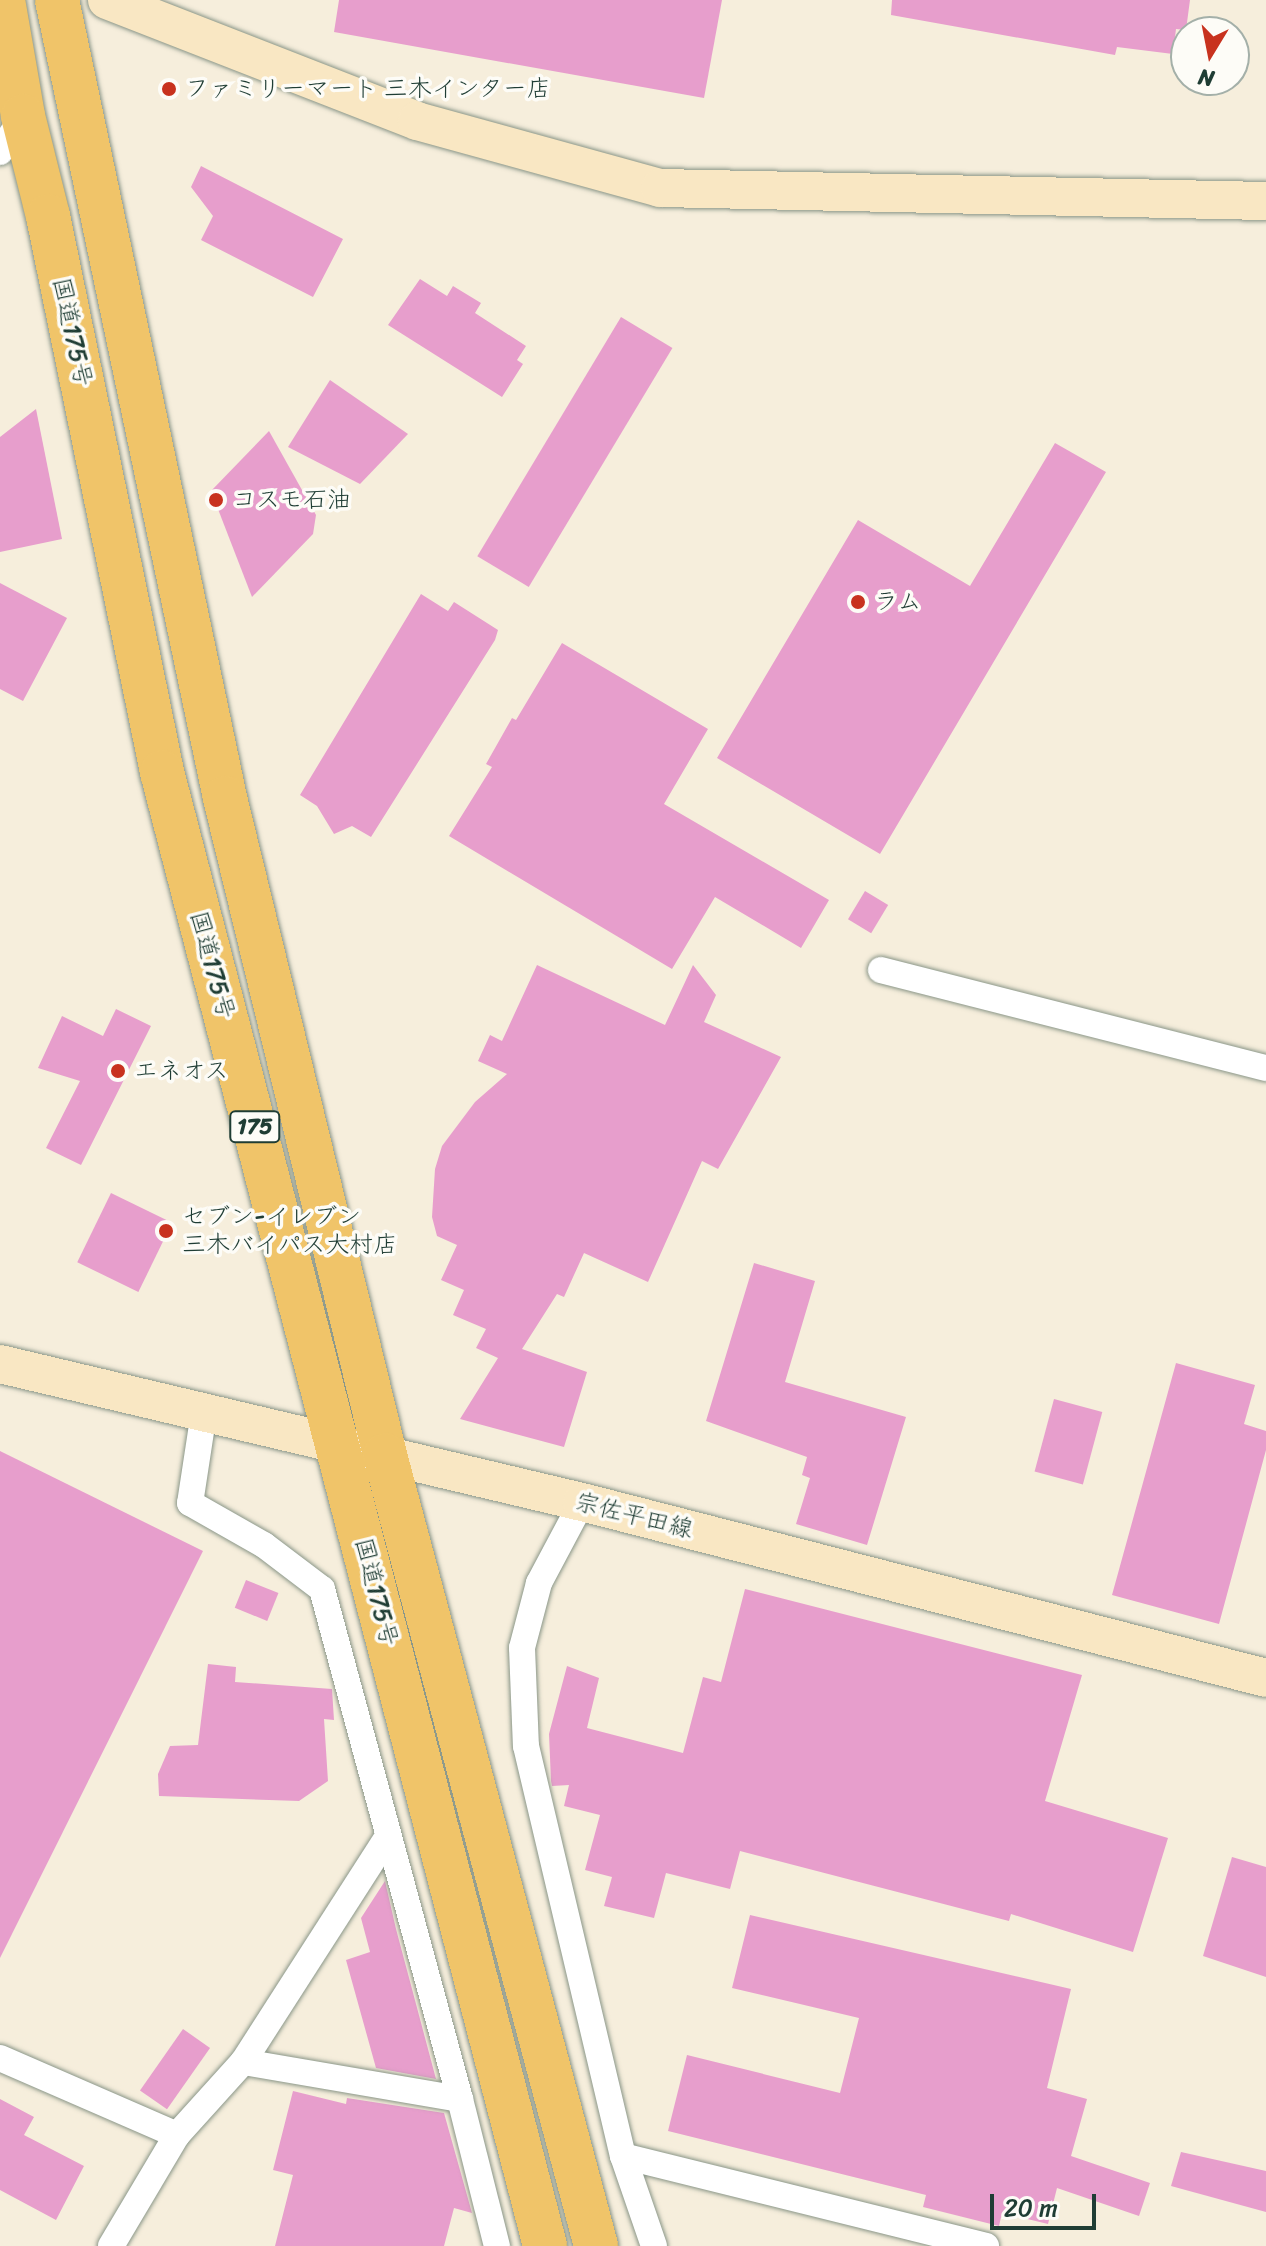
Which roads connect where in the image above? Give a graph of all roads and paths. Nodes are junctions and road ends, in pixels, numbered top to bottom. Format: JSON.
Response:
{"nodes":[{"id":1,"x":3,"y":0,"type":"edge"},
{"id":2,"x":57,"y":0,"type":"edge"},
{"id":3,"x":119,"y":3,"type":"edge"},
{"id":4,"x":11,"y":134,"type":"edge"},
{"id":5,"x":1266,"y":201,"type":"edge"},
{"id":6,"x":881,"y":970,"type":"dead end"},
{"id":7,"x":1266,"y":1068,"type":"edge"},
{"id":8,"x":1,"y":1366,"type":"edge"},
{"id":9,"x":204,"y":1412,"type":"junction"},
{"id":10,"x":337,"y":1443,"type":"junction"},
{"id":11,"x":385,"y":1455,"type":"junction"},
{"id":12,"x":582,"y":1502,"type":"junction"},
{"id":13,"x":1266,"y":1678,"type":"edge"},
{"id":14,"x":387,"y":1838,"type":"junction"},
{"id":15,"x":0,"y":2058,"type":"edge"},
{"id":16,"x":243,"y":2062,"type":"junction"},
{"id":17,"x":460,"y":2099,"type":"junction"},
{"id":18,"x":177,"y":2135,"type":"junction"},
{"id":19,"x":623,"y":2156,"type":"junction"},
{"id":20,"x":111,"y":2246,"type":"edge"},
{"id":21,"x":497,"y":2246,"type":"edge"},
{"id":22,"x":545,"y":2246,"type":"edge"},
{"id":23,"x":596,"y":2246,"type":"edge"},
{"id":24,"x":654,"y":2246,"type":"edge"},
{"id":25,"x":986,"y":2246,"type":"edge"}],
"edges":[{"from":1,"to":4,"type":"highway","name":"国道175号","number":"175"},
{"from":2,"to":11,"type":"highway","name":"国道175号","number":"175"},
{"from":3,"to":5,"type":"main road"},
{"from":4,"to":10,"type":"highway","name":"国道175号","number":"175"},
{"from":6,"to":7,"type":"street"},
{"from":8,"to":9,"type":"main road","name":"宗佐平田線"},
{"from":9,"to":10,"type":"main road","name":"宗佐平田線"},
{"from":9,"to":14,"type":"street"},
{"from":10,"to":11,"type":"main road","name":"宗佐平田線"},
{"from":10,"to":22,"type":"highway","name":"国道175号","number":"175"},
{"from":11,"to":12,"type":"main road","name":"宗佐平田線"},
{"from":11,"to":23,"type":"highway","name":"国道175号","number":"175"},
{"from":12,"to":13,"type":"main road","name":"宗佐平田線"},
{"from":12,"to":19,"type":"street"},
{"from":14,"to":16,"type":"street"},
{"from":14,"to":17,"type":"street"},
{"from":15,"to":18,"type":"street"},
{"from":16,"to":17,"type":"street"},
{"from":16,"to":18,"type":"street"},
{"from":17,"to":21,"type":"street"},
{"from":18,"to":20,"type":"street"},
{"from":19,"to":24,"type":"street"},
{"from":19,"to":25,"type":"street"}]}
